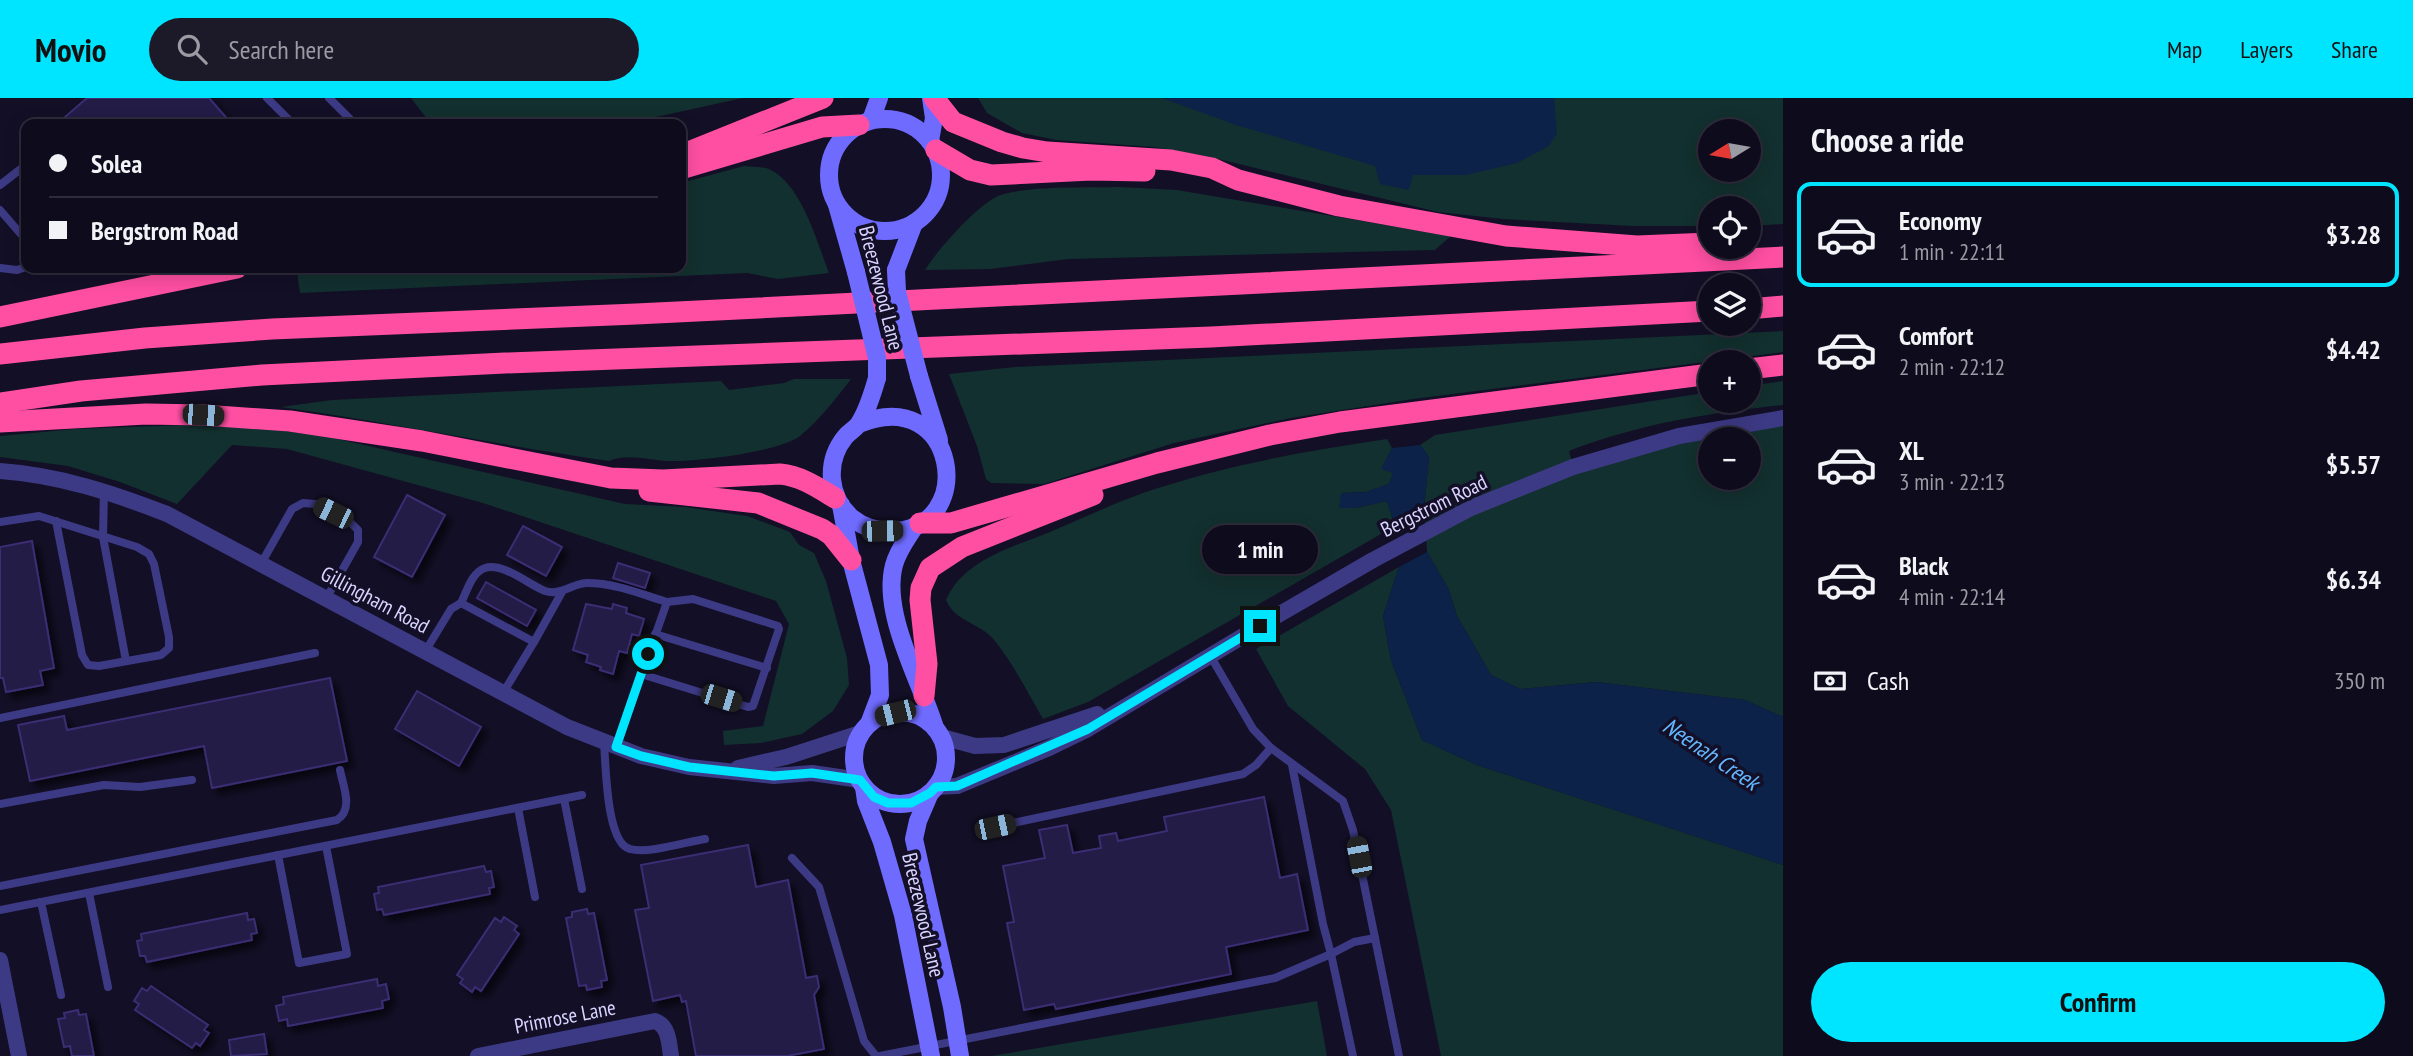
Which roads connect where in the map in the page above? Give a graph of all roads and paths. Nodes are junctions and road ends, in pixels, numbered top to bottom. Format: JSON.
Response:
{"nodes":[{"id":1,"x":267,"y":98,"type":"edge"},
{"id":2,"x":329,"y":98,"type":"edge"},
{"id":3,"x":823,"y":98,"type":"edge"},
{"id":4,"x":879,"y":98,"type":"edge"},
{"id":5,"x":932,"y":98,"type":"edge"},
{"id":6,"x":288,"y":119,"type":"edge"},
{"id":7,"x":350,"y":119,"type":"edge"},
{"id":8,"x":865,"y":123,"type":"junction"},
{"id":9,"x":933,"y":146,"type":"junction"},
{"id":10,"x":686,"y":153,"type":"edge"},
{"id":11,"x":686,"y":168,"type":"edge"},
{"id":12,"x":21,"y":169,"type":"edge"},
{"id":13,"x":1237,"y":180,"type":"junction"},
{"id":14,"x":0,"y":186,"type":"edge"},
{"id":15,"x":836,"y":202,"type":"junction"},
{"id":16,"x":0,"y":210,"type":"edge"},
{"id":17,"x":914,"y":223,"type":"junction"},
{"id":18,"x":21,"y":234,"type":"edge"},
{"id":19,"x":1698,"y":243,"type":"edge"},
{"id":20,"x":1783,"y":257,"type":"edge"},
{"id":21,"x":1761,"y":258,"type":"edge"},
{"id":22,"x":1737,"y":259,"type":"edge"},
{"id":23,"x":0,"y":268,"type":"edge"},
{"id":24,"x":21,"y":269,"type":"edge"},
{"id":25,"x":213,"y":273,"type":"edge"},
{"id":26,"x":1783,"y":306,"type":"edge"},
{"id":27,"x":1761,"y":308,"type":"edge"},
{"id":28,"x":1698,"y":312,"type":"edge"},
{"id":29,"x":0,"y":317,"type":"edge"},
{"id":30,"x":0,"y":354,"type":"edge"},
{"id":31,"x":1783,"y":365,"type":"edge"},
{"id":32,"x":1761,"y":368,"type":"edge"},
{"id":33,"x":1698,"y":376,"type":"edge"},
{"id":34,"x":0,"y":403,"type":"edge"},
{"id":35,"x":1783,"y":418,"type":"edge"},
{"id":36,"x":0,"y":422,"type":"edge"},
{"id":37,"x":859,"y":424,"type":"junction"},
{"id":38,"x":940,"y":444,"type":"junction"},
{"id":39,"x":1189,"y":456,"type":"junction"},
{"id":40,"x":563,"y":470,"type":"junction"},
{"id":41,"x":0,"y":471,"type":"edge"},
{"id":42,"x":104,"y":490,"type":"junction"},
{"id":43,"x":838,"y":501,"type":"junction"},
{"id":44,"x":56,"y":521,"type":"junction"},
{"id":45,"x":0,"y":522,"type":"edge"},
{"id":46,"x":918,"y":525,"type":"junction"},
{"id":47,"x":103,"y":537,"type":"junction"},
{"id":48,"x":851,"y":560,"type":"junction"},
{"id":49,"x":262,"y":562,"type":"junction"},
{"id":50,"x":562,"y":592,"type":"junction"},
{"id":51,"x":326,"y":599,"type":"junction"},
{"id":52,"x":667,"y":602,"type":"junction"},
{"id":53,"x":461,"y":603,"type":"junction"},
{"id":54,"x":655,"y":634,"type":"junction"},
{"id":55,"x":534,"y":642,"type":"junction"},
{"id":56,"x":426,"y":650,"type":"junction"},
{"id":57,"x":314,"y":653,"type":"dead end"},
{"id":58,"x":1211,"y":657,"type":"junction"},
{"id":59,"x":126,"y":662,"type":"junction"},
{"id":60,"x":766,"y":668,"type":"junction"},
{"id":61,"x":642,"y":674,"type":"junction"},
{"id":62,"x":503,"y":693,"type":"junction"},
{"id":63,"x":924,"y":696,"type":"junction"},
{"id":64,"x":1133,"y":702,"type":"junction"},
{"id":65,"x":0,"y":718,"type":"edge"},
{"id":66,"x":866,"y":728,"type":"junction"},
{"id":67,"x":938,"y":732,"type":"junction"},
{"id":68,"x":610,"y":745,"type":"junction"},
{"id":69,"x":1271,"y":748,"type":"junction"},
{"id":70,"x":1292,"y":765,"type":"junction"},
{"id":71,"x":340,"y":770,"type":"dead end"},
{"id":72,"x":729,"y":770,"type":"junction"},
{"id":73,"x":192,"y":780,"type":"dead end"},
{"id":74,"x":862,"y":783,"type":"junction"},
{"id":75,"x":933,"y":790,"type":"junction"},
{"id":76,"x":582,"y":795,"type":"dead end"},
{"id":77,"x":564,"y":799,"type":"junction"},
{"id":78,"x":0,"y":804,"type":"edge"},
{"id":79,"x":518,"y":808,"type":"junction"},
{"id":80,"x":995,"y":827,"type":"dead end"},
{"id":81,"x":705,"y":839,"type":"dead end"},
{"id":82,"x":326,"y":846,"type":"junction"},
{"id":83,"x":278,"y":855,"type":"junction"},
{"id":84,"x":792,"y":858,"type":"dead end"},
{"id":85,"x":0,"y":886,"type":"edge"},
{"id":86,"x":582,"y":889,"type":"dead end"},
{"id":87,"x":89,"y":893,"type":"junction"},
{"id":88,"x":535,"y":897,"type":"dead end"},
{"id":89,"x":41,"y":902,"type":"junction"},
{"id":90,"x":0,"y":910,"type":"edge"},
{"id":91,"x":1375,"y":938,"type":"junction"},
{"id":92,"x":1331,"y":954,"type":"junction"},
{"id":93,"x":0,"y":960,"type":"edge"},
{"id":94,"x":108,"y":987,"type":"dead end"},
{"id":95,"x":61,"y":995,"type":"dead end"},
{"id":96,"x":958,"y":1048,"type":"edge"},
{"id":97,"x":930,"y":1051,"type":"edge"},
{"id":98,"x":19,"y":1056,"type":"edge"},
{"id":99,"x":478,"y":1056,"type":"edge"},
{"id":100,"x":671,"y":1056,"type":"edge"},
{"id":101,"x":878,"y":1056,"type":"edge"},
{"id":102,"x":1353,"y":1056,"type":"edge"},
{"id":103,"x":1399,"y":1056,"type":"edge"}],
"edges":[{"from":1,"to":6,"type":"lane"},
{"from":2,"to":7,"type":"lane"},
{"from":3,"to":10,"type":"highway"},
{"from":4,"to":8,"type":"main road"},
{"from":5,"to":9,"type":"main road"},
{"from":5,"to":13,"type":"highway"},
{"from":8,"to":9,"type":"main road"},
{"from":8,"to":11,"type":"highway"},
{"from":8,"to":15,"type":"main road"},
{"from":9,"to":13,"type":"highway"},
{"from":9,"to":17,"type":"main road"},
{"from":12,"to":14,"type":"lane"},
{"from":13,"to":19,"type":"highway"},
{"from":15,"to":17,"type":"main road"},
{"from":15,"to":37,"type":"main road","name":"Breezewood Lane","bridge":true},
{"from":16,"to":18,"type":"lane"},
{"from":17,"to":38,"type":"main road","name":"Breezewood Lane","bridge":true},
{"from":20,"to":21,"type":"highway"},
{"from":22,"to":30,"type":"highway"},
{"from":23,"to":24,"type":"lane"},
{"from":25,"to":29,"type":"highway"},
{"from":26,"to":27,"type":"highway"},
{"from":28,"to":34,"type":"highway"},
{"from":31,"to":32,"type":"highway"},
{"from":33,"to":39,"type":"highway"},
{"from":35,"to":58,"type":"street","name":"Bergstrom Road"},
{"from":36,"to":40,"type":"highway"},
{"from":37,"to":38,"type":"main road"},
{"from":37,"to":43,"type":"main road"},
{"from":38,"to":46,"type":"main road"},
{"from":39,"to":46,"type":"highway"},
{"from":39,"to":63,"type":"highway"},
{"from":40,"to":43,"type":"highway"},
{"from":40,"to":48,"type":"highway"},
{"from":41,"to":42,"type":"street","name":"Gillingham Road"},
{"from":42,"to":47,"type":"lane"},
{"from":42,"to":49,"type":"street","name":"Gillingham Road"},
{"from":43,"to":46,"type":"main road"},
{"from":43,"to":48,"type":"main road"},
{"from":44,"to":45,"type":"lane"},
{"from":44,"to":47,"type":"lane"},
{"from":44,"to":59,"type":"lane"},
{"from":46,"to":63,"type":"main road"},
{"from":47,"to":59,"type":"lane"},
{"from":47,"to":59,"type":"lane"},
{"from":48,"to":66,"type":"main road"},
{"from":49,"to":51,"type":"street","name":"Gillingham Road"},
{"from":49,"to":51,"type":"lane"},
{"from":50,"to":52,"type":"lane"},
{"from":50,"to":53,"type":"lane"},
{"from":50,"to":55,"type":"lane"},
{"from":51,"to":56,"type":"street","name":"Gillingham Road"},
{"from":52,"to":54,"type":"lane"},
{"from":52,"to":60,"type":"lane"},
{"from":53,"to":55,"type":"lane"},
{"from":53,"to":56,"type":"lane"},
{"from":54,"to":60,"type":"lane"},
{"from":54,"to":61,"type":"lane"},
{"from":55,"to":62,"type":"lane"},
{"from":56,"to":62,"type":"street","name":"Gillingham Road"},
{"from":57,"to":65,"type":"lane"},
{"from":58,"to":64,"type":"street","name":"Bergstrom Road"},
{"from":58,"to":69,"type":"lane"},
{"from":60,"to":61,"type":"lane"},
{"from":61,"to":68,"type":"lane"},
{"from":62,"to":68,"type":"street","name":"Gillingham Road"},
{"from":63,"to":67,"type":"main road"},
{"from":64,"to":67,"type":"street","name":"Bergstrom Road"},
{"from":64,"to":75,"type":"street","name":"Bergstrom Road"},
{"from":66,"to":67,"type":"main road"},
{"from":66,"to":72,"type":"street","name":"Gillingham Road"},
{"from":66,"to":74,"type":"main road"},
{"from":67,"to":75,"type":"main road"},
{"from":68,"to":72,"type":"street","name":"Gillingham Road"},
{"from":68,"to":81,"type":"lane"},
{"from":69,"to":70,"type":"lane"},
{"from":69,"to":80,"type":"lane"},
{"from":70,"to":91,"type":"lane"},
{"from":70,"to":92,"type":"lane"},
{"from":71,"to":85,"type":"lane"},
{"from":72,"to":74,"type":"street","name":"Gillingham Road"},
{"from":73,"to":78,"type":"lane"},
{"from":74,"to":75,"type":"main road"},
{"from":74,"to":97,"type":"main road","name":"Breezewood Lane"},
{"from":75,"to":96,"type":"main road","name":"Breezewood Lane"},
{"from":76,"to":77,"type":"lane"},
{"from":77,"to":79,"type":"lane"},
{"from":77,"to":86,"type":"lane"},
{"from":79,"to":82,"type":"lane"},
{"from":79,"to":88,"type":"lane"},
{"from":82,"to":83,"type":"lane"},
{"from":82,"to":83,"type":"lane"},
{"from":83,"to":87,"type":"lane"},
{"from":84,"to":101,"type":"lane"},
{"from":87,"to":89,"type":"lane"},
{"from":87,"to":94,"type":"lane"},
{"from":89,"to":90,"type":"lane"},
{"from":89,"to":95,"type":"lane"},
{"from":91,"to":92,"type":"lane"},
{"from":91,"to":103,"type":"lane"},
{"from":92,"to":96,"type":"lane"},
{"from":92,"to":102,"type":"lane"},
{"from":93,"to":98,"type":"street"},
{"from":96,"to":97,"type":"lane"},
{"from":97,"to":101,"type":"lane"},
{"from":99,"to":100,"type":"street","name":"Primrose Lane"}]}
